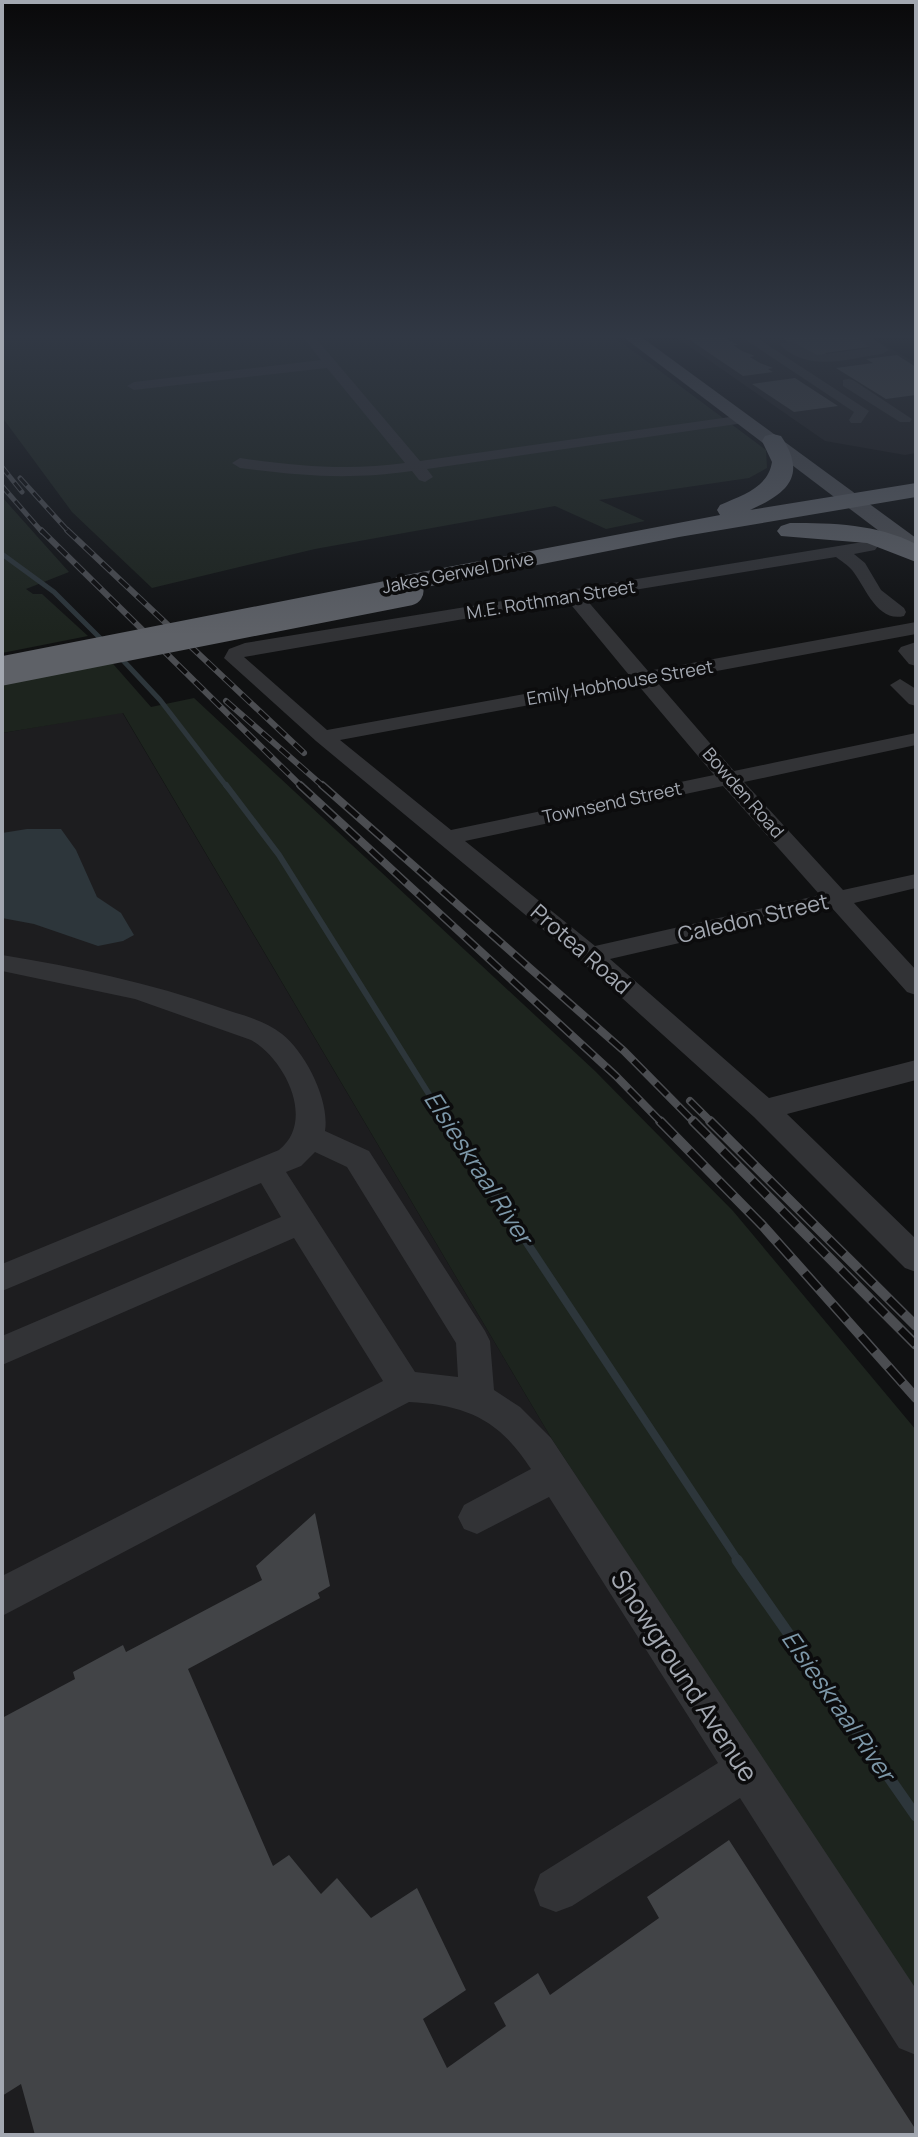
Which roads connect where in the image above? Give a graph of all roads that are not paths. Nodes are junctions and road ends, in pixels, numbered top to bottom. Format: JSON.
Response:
{"nodes":[{"id":1,"x":391,"y":436,"type":"edge"},
{"id":2,"x":640,"y":436,"type":"edge"},
{"id":3,"x":766,"y":436,"type":"edge"},
{"id":4,"x":792,"y":436,"type":"edge"},
{"id":5,"x":773,"y":441,"type":"junction"},
{"id":6,"x":240,"y":463,"type":"dead end"},
{"id":7,"x":420,"y":471,"type":"junction"},
{"id":8,"x":916,"y":490,"type":"edge"},
{"id":9,"x":881,"y":505,"type":"edge"},
{"id":10,"x":916,"y":527,"type":"edge"},
{"id":11,"x":679,"y":529,"type":"junction"},
{"id":12,"x":761,"y":532,"type":"junction"},
{"id":13,"x":869,"y":546,"type":"dead end"},
{"id":14,"x":840,"y":551,"type":"junction"},
{"id":15,"x":916,"y":551,"type":"edge"},
{"id":16,"x":407,"y":587,"type":"junction"},
{"id":17,"x":573,"y":596,"type":"junction"},
{"id":18,"x":897,"y":612,"type":"dead end"},
{"id":19,"x":916,"y":628,"type":"edge"},
{"id":20,"x":916,"y":648,"type":"edge"},
{"id":21,"x":234,"y":655,"type":"joint"},
{"id":22,"x":2,"y":661,"type":"edge"},
{"id":23,"x":2,"y":671,"type":"edge"},
{"id":24,"x":911,"y":672,"type":"edge"},
{"id":25,"x":646,"y":678,"type":"junction"},
{"id":26,"x":916,"y":700,"type":"edge"},
{"id":27,"x":323,"y":737,"type":"junction"},
{"id":28,"x":916,"y":739,"type":"edge"},
{"id":29,"x":729,"y":779,"type":"junction"},
{"id":30,"x":449,"y":837,"type":"junction"},
{"id":31,"x":916,"y":881,"type":"edge"},
{"id":32,"x":837,"y":899,"type":"junction"},
{"id":33,"x":590,"y":955,"type":"junction"},
{"id":34,"x":2,"y":963,"type":"edge"},
{"id":35,"x":916,"y":986,"type":"edge"},
{"id":36,"x":916,"y":1070,"type":"edge"},
{"id":37,"x":764,"y":1110,"type":"junction"},
{"id":38,"x":310,"y":1137,"type":"junction"},
{"id":39,"x":267,"y":1168,"type":"junction"},
{"id":40,"x":300,"y":1222,"type":"junction"},
{"id":41,"x":916,"y":1259,"type":"edge"},
{"id":42,"x":2,"y":1278,"type":"edge"},
{"id":43,"x":2,"y":1351,"type":"edge"},
{"id":44,"x":405,"y":1387,"type":"junction"},
{"id":45,"x":477,"y":1397,"type":"junction"},
{"id":46,"x":555,"y":1475,"type":"junction"},
{"id":47,"x":477,"y":1517,"type":"dead end"},
{"id":48,"x":2,"y":1597,"type":"edge"},
{"id":49,"x":745,"y":1771,"type":"junction"},
{"id":50,"x":556,"y":1890,"type":"dead end"},
{"id":51,"x":916,"y":2031,"type":"edge"}],
"edges":[{"from":1,"to":7,"type":"street"},
{"from":2,"to":7,"type":"street"},
{"from":3,"to":5,"type":"main road"},
{"from":4,"to":9,"type":"main road"},
{"from":5,"to":9,"type":"main road"},
{"from":5,"to":11,"type":"highway"},
{"from":6,"to":7,"type":"street"},
{"from":8,"to":9,"type":"highway","name":"Jakes Gerwel Drive"},
{"from":9,"to":10,"type":"main road"},
{"from":9,"to":11,"type":"highway","name":"Jakes Gerwel Drive"},
{"from":9,"to":12,"type":"highway","name":"Jakes Gerwel Drive"},
{"from":9,"to":15,"type":"main road"},
{"from":11,"to":16,"type":"highway","name":"Jakes Gerwel Drive"},
{"from":12,"to":15,"type":"highway"},
{"from":12,"to":16,"type":"highway","name":"Jakes Gerwel Drive"},
{"from":13,"to":14,"type":"street","name":"M.E. Rothman Street"},
{"from":14,"to":17,"type":"street","name":"M.E. Rothman Street"},
{"from":14,"to":18,"type":"street"},
{"from":16,"to":22,"type":"highway","name":"Jakes Gerwel Drive"},
{"from":16,"to":23,"type":"highway","name":"Jakes Gerwel Drive","bridge":true},
{"from":17,"to":21,"type":"street","name":"M.E. Rothman Street"},
{"from":17,"to":25,"type":"street","name":"Bowden Road"},
{"from":19,"to":25,"type":"street","name":"Emily Hobhouse Street"},
{"from":20,"to":24,"type":"street"},
{"from":21,"to":27,"type":"street","name":"Protea Road"},
{"from":24,"to":26,"type":"street"},
{"from":25,"to":27,"type":"street","name":"Emily Hobhouse Street"},
{"from":25,"to":29,"type":"street","name":"Bowden Road"},
{"from":27,"to":30,"type":"street","name":"Protea Road"},
{"from":28,"to":29,"type":"street","name":"Townsend Street"},
{"from":29,"to":30,"type":"street","name":"Townsend Street"},
{"from":29,"to":32,"type":"street","name":"Bowden Road"},
{"from":30,"to":33,"type":"street","name":"Protea Road"},
{"from":31,"to":32,"type":"street","name":"Caledon Street"},
{"from":32,"to":33,"type":"street","name":"Caledon Street"},
{"from":32,"to":35,"type":"street","name":"Bowden Road"},
{"from":33,"to":37,"type":"street","name":"Protea Road"},
{"from":34,"to":38,"type":"street"},
{"from":36,"to":37,"type":"street"},
{"from":37,"to":41,"type":"street","name":"Protea Road"},
{"from":38,"to":39,"type":"street"},
{"from":38,"to":45,"type":"street"},
{"from":39,"to":40,"type":"street"},
{"from":39,"to":42,"type":"street"},
{"from":40,"to":43,"type":"street"},
{"from":40,"to":44,"type":"street"},
{"from":44,"to":45,"type":"street","name":"Showground Avenue"},
{"from":44,"to":48,"type":"street"},
{"from":45,"to":46,"type":"street","name":"Showground Avenue"},
{"from":46,"to":47,"type":"street"},
{"from":46,"to":49,"type":"street","name":"Showground Avenue"},
{"from":49,"to":50,"type":"street"},
{"from":49,"to":51,"type":"street","name":"Showground Avenue"}]}
